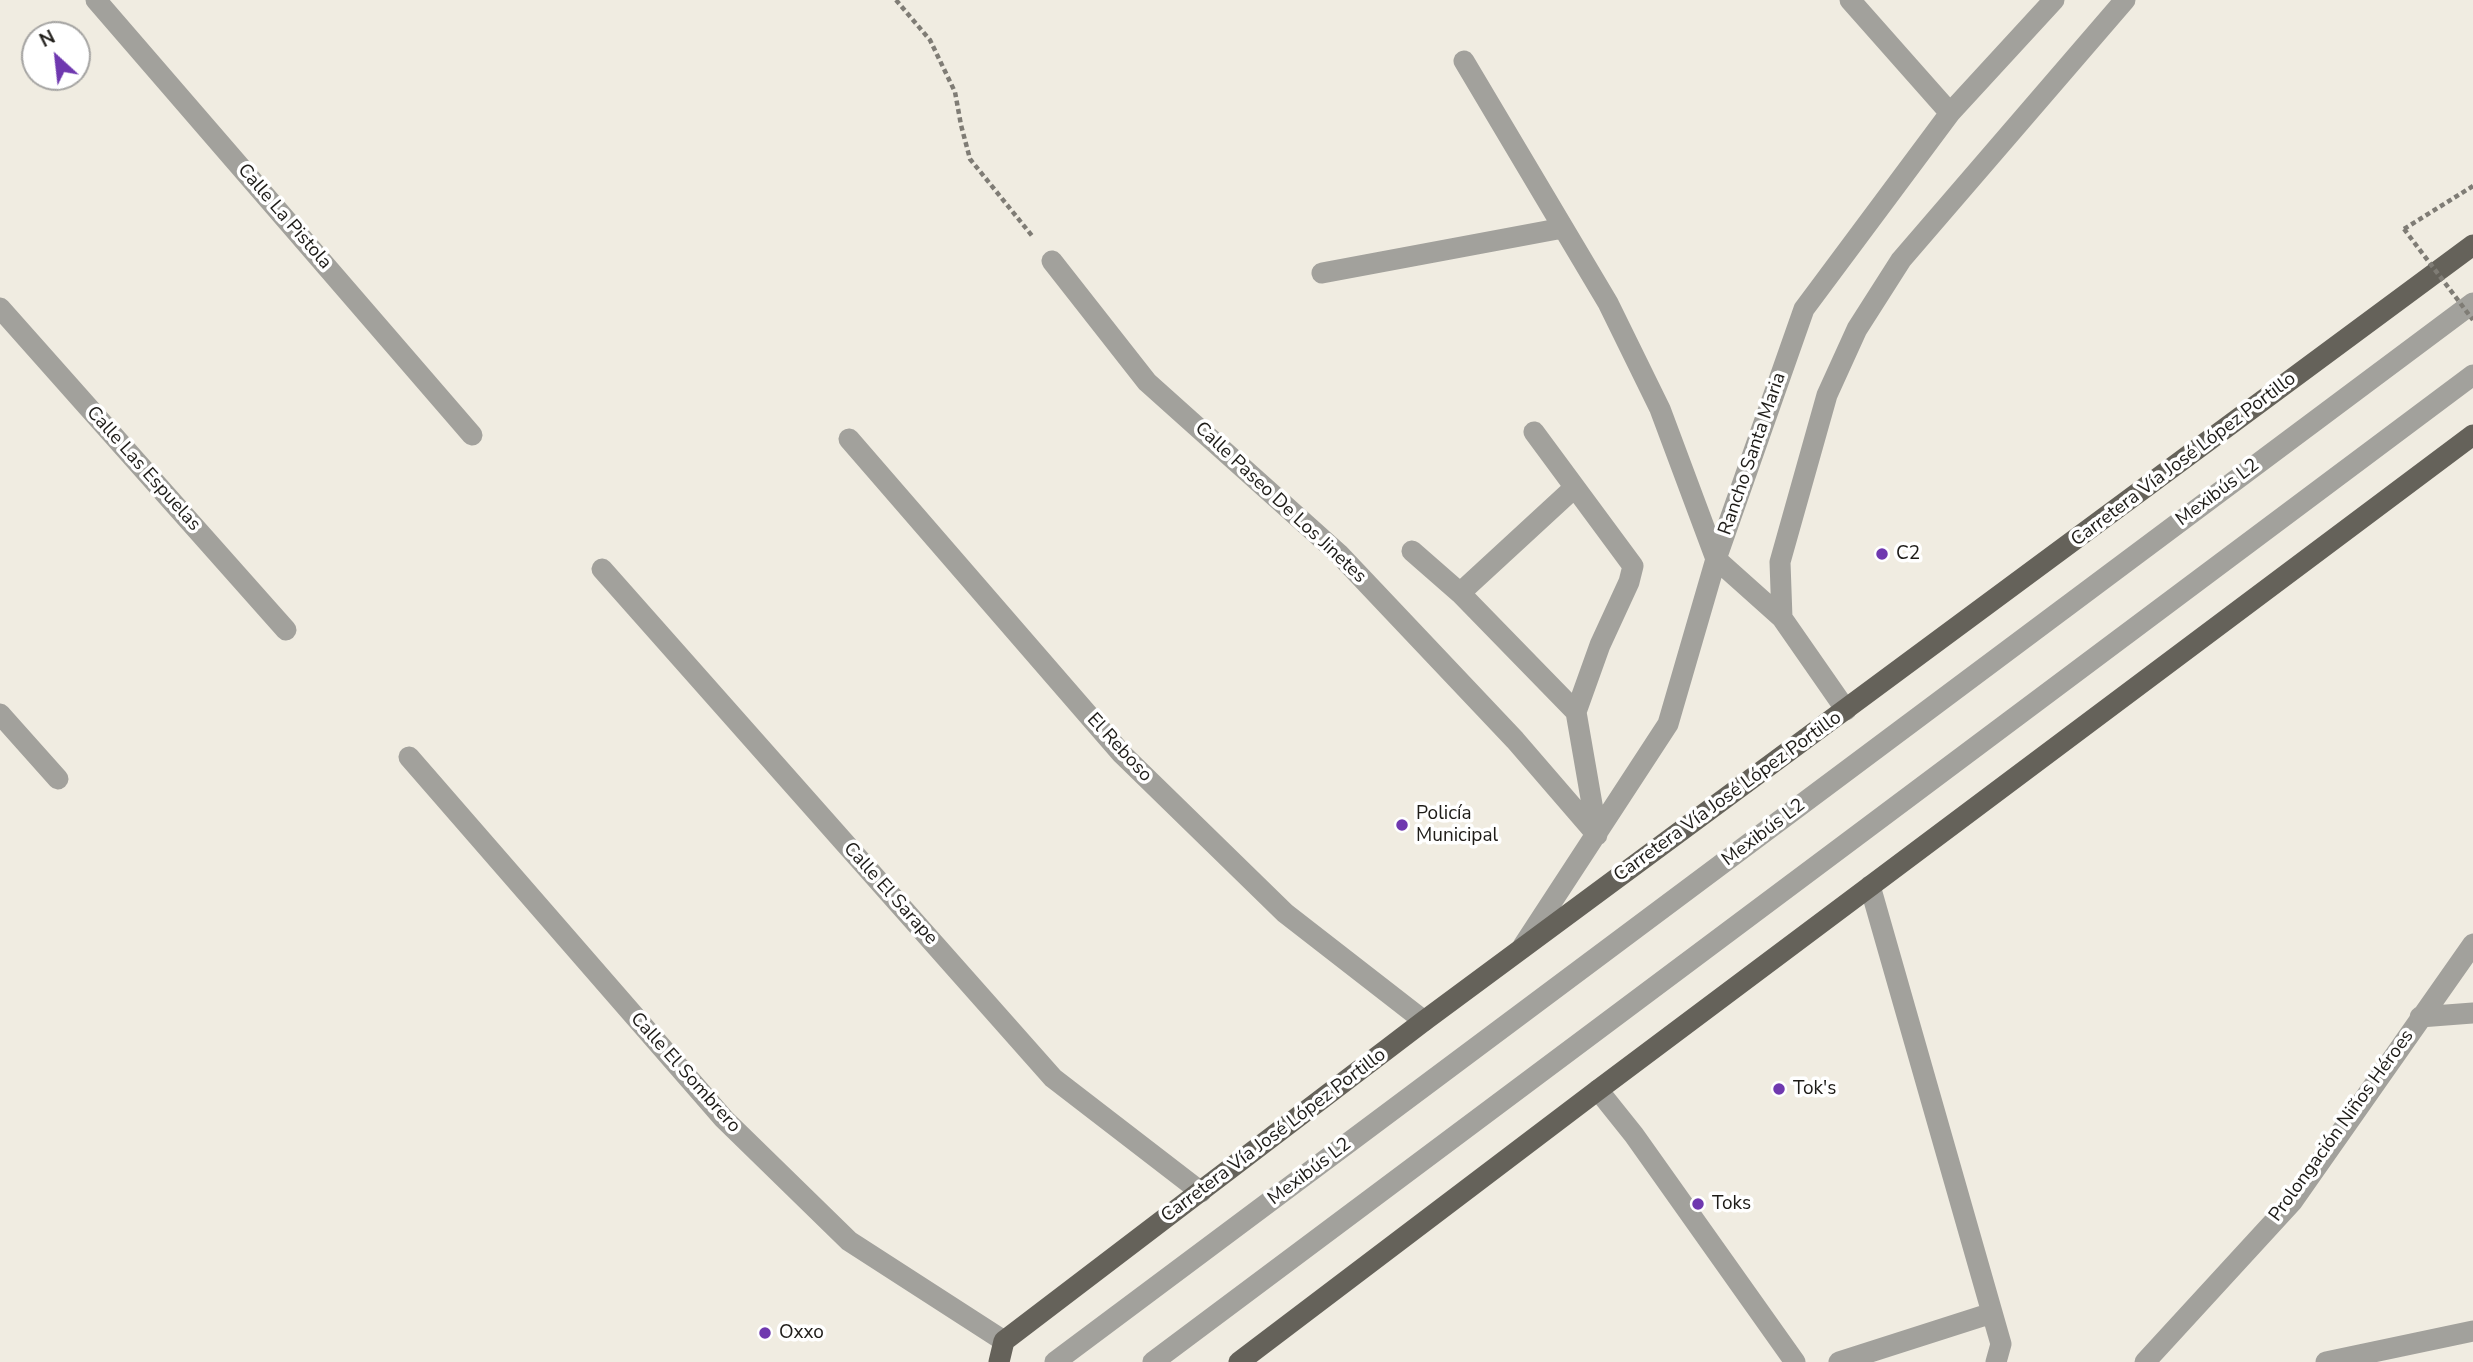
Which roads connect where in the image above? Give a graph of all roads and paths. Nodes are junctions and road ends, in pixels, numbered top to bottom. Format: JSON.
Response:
{"nodes":[{"id":1,"x":96,"y":0,"type":"edge"},
{"id":2,"x":896,"y":0,"type":"edge"},
{"id":3,"x":1850,"y":0,"type":"edge"},
{"id":4,"x":2054,"y":0,"type":"edge"},
{"id":5,"x":2125,"y":0,"type":"edge"},
{"id":6,"x":1464,"y":61,"type":"dead end"},
{"id":7,"x":1950,"y":113,"type":"junction"},
{"id":8,"x":2473,"y":186,"type":"edge"},
{"id":9,"x":1563,"y":228,"type":"junction"},
{"id":10,"x":2473,"y":245,"type":"edge"},
{"id":11,"x":1052,"y":261,"type":"joint"},
{"id":12,"x":1322,"y":273,"type":"dead end"},
{"id":13,"x":2473,"y":303,"type":"edge"},
{"id":14,"x":0,"y":308,"type":"edge"},
{"id":15,"x":2473,"y":320,"type":"edge"},
{"id":16,"x":2473,"y":375,"type":"edge"},
{"id":17,"x":1534,"y":432,"type":"dead end"},
{"id":18,"x":472,"y":435,"type":"dead end"},
{"id":19,"x":2473,"y":435,"type":"edge"},
{"id":20,"x":849,"y":439,"type":"dead end"},
{"id":21,"x":1574,"y":488,"type":"junction"},
{"id":22,"x":1412,"y":551,"type":"dead end"},
{"id":23,"x":1716,"y":559,"type":"junction"},
{"id":24,"x":602,"y":569,"type":"dead end"},
{"id":25,"x":1460,"y":593,"type":"junction"},
{"id":26,"x":1782,"y":618,"type":"junction"},
{"id":27,"x":286,"y":630,"type":"dead end"},
{"id":28,"x":1846,"y":710,"type":"junction"},
{"id":29,"x":1576,"y":712,"type":"junction"},
{"id":30,"x":0,"y":714,"type":"edge"},
{"id":31,"x":409,"y":757,"type":"dead end"},
{"id":32,"x":58,"y":779,"type":"dead end"},
{"id":33,"x":1597,"y":835,"type":"junction"},
{"id":34,"x":1870,"y":886,"type":"junction"},
{"id":35,"x":2473,"y":944,"type":"edge"},
{"id":36,"x":1521,"y":949,"type":"junction"},
{"id":37,"x":2473,"y":1013,"type":"edge"},
{"id":38,"x":2420,"y":1017,"type":"junction"},
{"id":39,"x":1424,"y":1021,"type":"junction"},
{"id":40,"x":1598,"y":1090,"type":"junction"},
{"id":41,"x":1201,"y":1192,"type":"junction"},
{"id":42,"x":1992,"y":1313,"type":"junction"},
{"id":43,"x":2473,"y":1331,"type":"edge"},
{"id":44,"x":1001,"y":1352,"type":"edge"},
{"id":45,"x":1055,"y":1362,"type":"edge"},
{"id":46,"x":1153,"y":1362,"type":"edge"},
{"id":47,"x":1239,"y":1362,"type":"edge"},
{"id":48,"x":1795,"y":1362,"type":"edge"},
{"id":49,"x":1839,"y":1362,"type":"edge"},
{"id":50,"x":1996,"y":1362,"type":"edge"},
{"id":51,"x":2145,"y":1362,"type":"edge"},
{"id":52,"x":2326,"y":1362,"type":"edge"}],
"edges":[{"from":1,"to":18,"type":"street","name":"Calle La Pistola"},
{"from":2,"to":11,"type":"path"},
{"from":3,"to":7,"type":"street"},
{"from":4,"to":7,"type":"street","name":"Rancho Santa Maria"},
{"from":5,"to":26,"type":"street"},
{"from":6,"to":9,"type":"street"},
{"from":7,"to":23,"type":"street","name":"Rancho Santa Maria"},
{"from":8,"to":15,"type":"path","bridge":true},
{"from":9,"to":12,"type":"street"},
{"from":9,"to":23,"type":"street"},
{"from":10,"to":28,"type":"main road","name":"Carretera Vía José López Portillo"},
{"from":11,"to":33,"type":"street","name":"Calle Paseo De Los Jinetes"},
{"from":13,"to":45,"type":"street","name":"Mexibús L2"},
{"from":14,"to":27,"type":"street","name":"Calle Las Espuelas"},
{"from":16,"to":46,"type":"street"},
{"from":17,"to":21,"type":"street"},
{"from":19,"to":34,"type":"main road"},
{"from":20,"to":39,"type":"street","name":"El Reboso"},
{"from":21,"to":25,"type":"street"},
{"from":21,"to":29,"type":"street"},
{"from":22,"to":25,"type":"street"},
{"from":23,"to":26,"type":"street"},
{"from":23,"to":33,"type":"street","name":"Rancho Santa Maria"},
{"from":24,"to":41,"type":"street","name":"Calle El Sarape"},
{"from":25,"to":29,"type":"street"},
{"from":26,"to":28,"type":"street"},
{"from":28,"to":36,"type":"main road","name":"Carretera Vía José López Portillo"},
{"from":29,"to":33,"type":"street"},
{"from":30,"to":32,"type":"street"},
{"from":31,"to":44,"type":"street","name":"Calle El Sombrero"},
{"from":33,"to":36,"type":"street","name":"Rancho Santa Maria"},
{"from":34,"to":40,"type":"main road"},
{"from":34,"to":42,"type":"street"},
{"from":35,"to":38,"type":"street","name":"Prolongación Niños Héroes"},
{"from":36,"to":39,"type":"main road","name":"Carretera Vía José López Portillo"},
{"from":37,"to":38,"type":"street"},
{"from":38,"to":51,"type":"street","name":"Prolongación Niños Héroes"},
{"from":39,"to":41,"type":"main road","name":"Carretera Vía José López Portillo"},
{"from":40,"to":47,"type":"main road"},
{"from":40,"to":48,"type":"street"},
{"from":41,"to":44,"type":"main road","name":"Carretera Vía José López Portillo"},
{"from":42,"to":49,"type":"street"},
{"from":42,"to":50,"type":"street"},
{"from":43,"to":52,"type":"street"}]}
